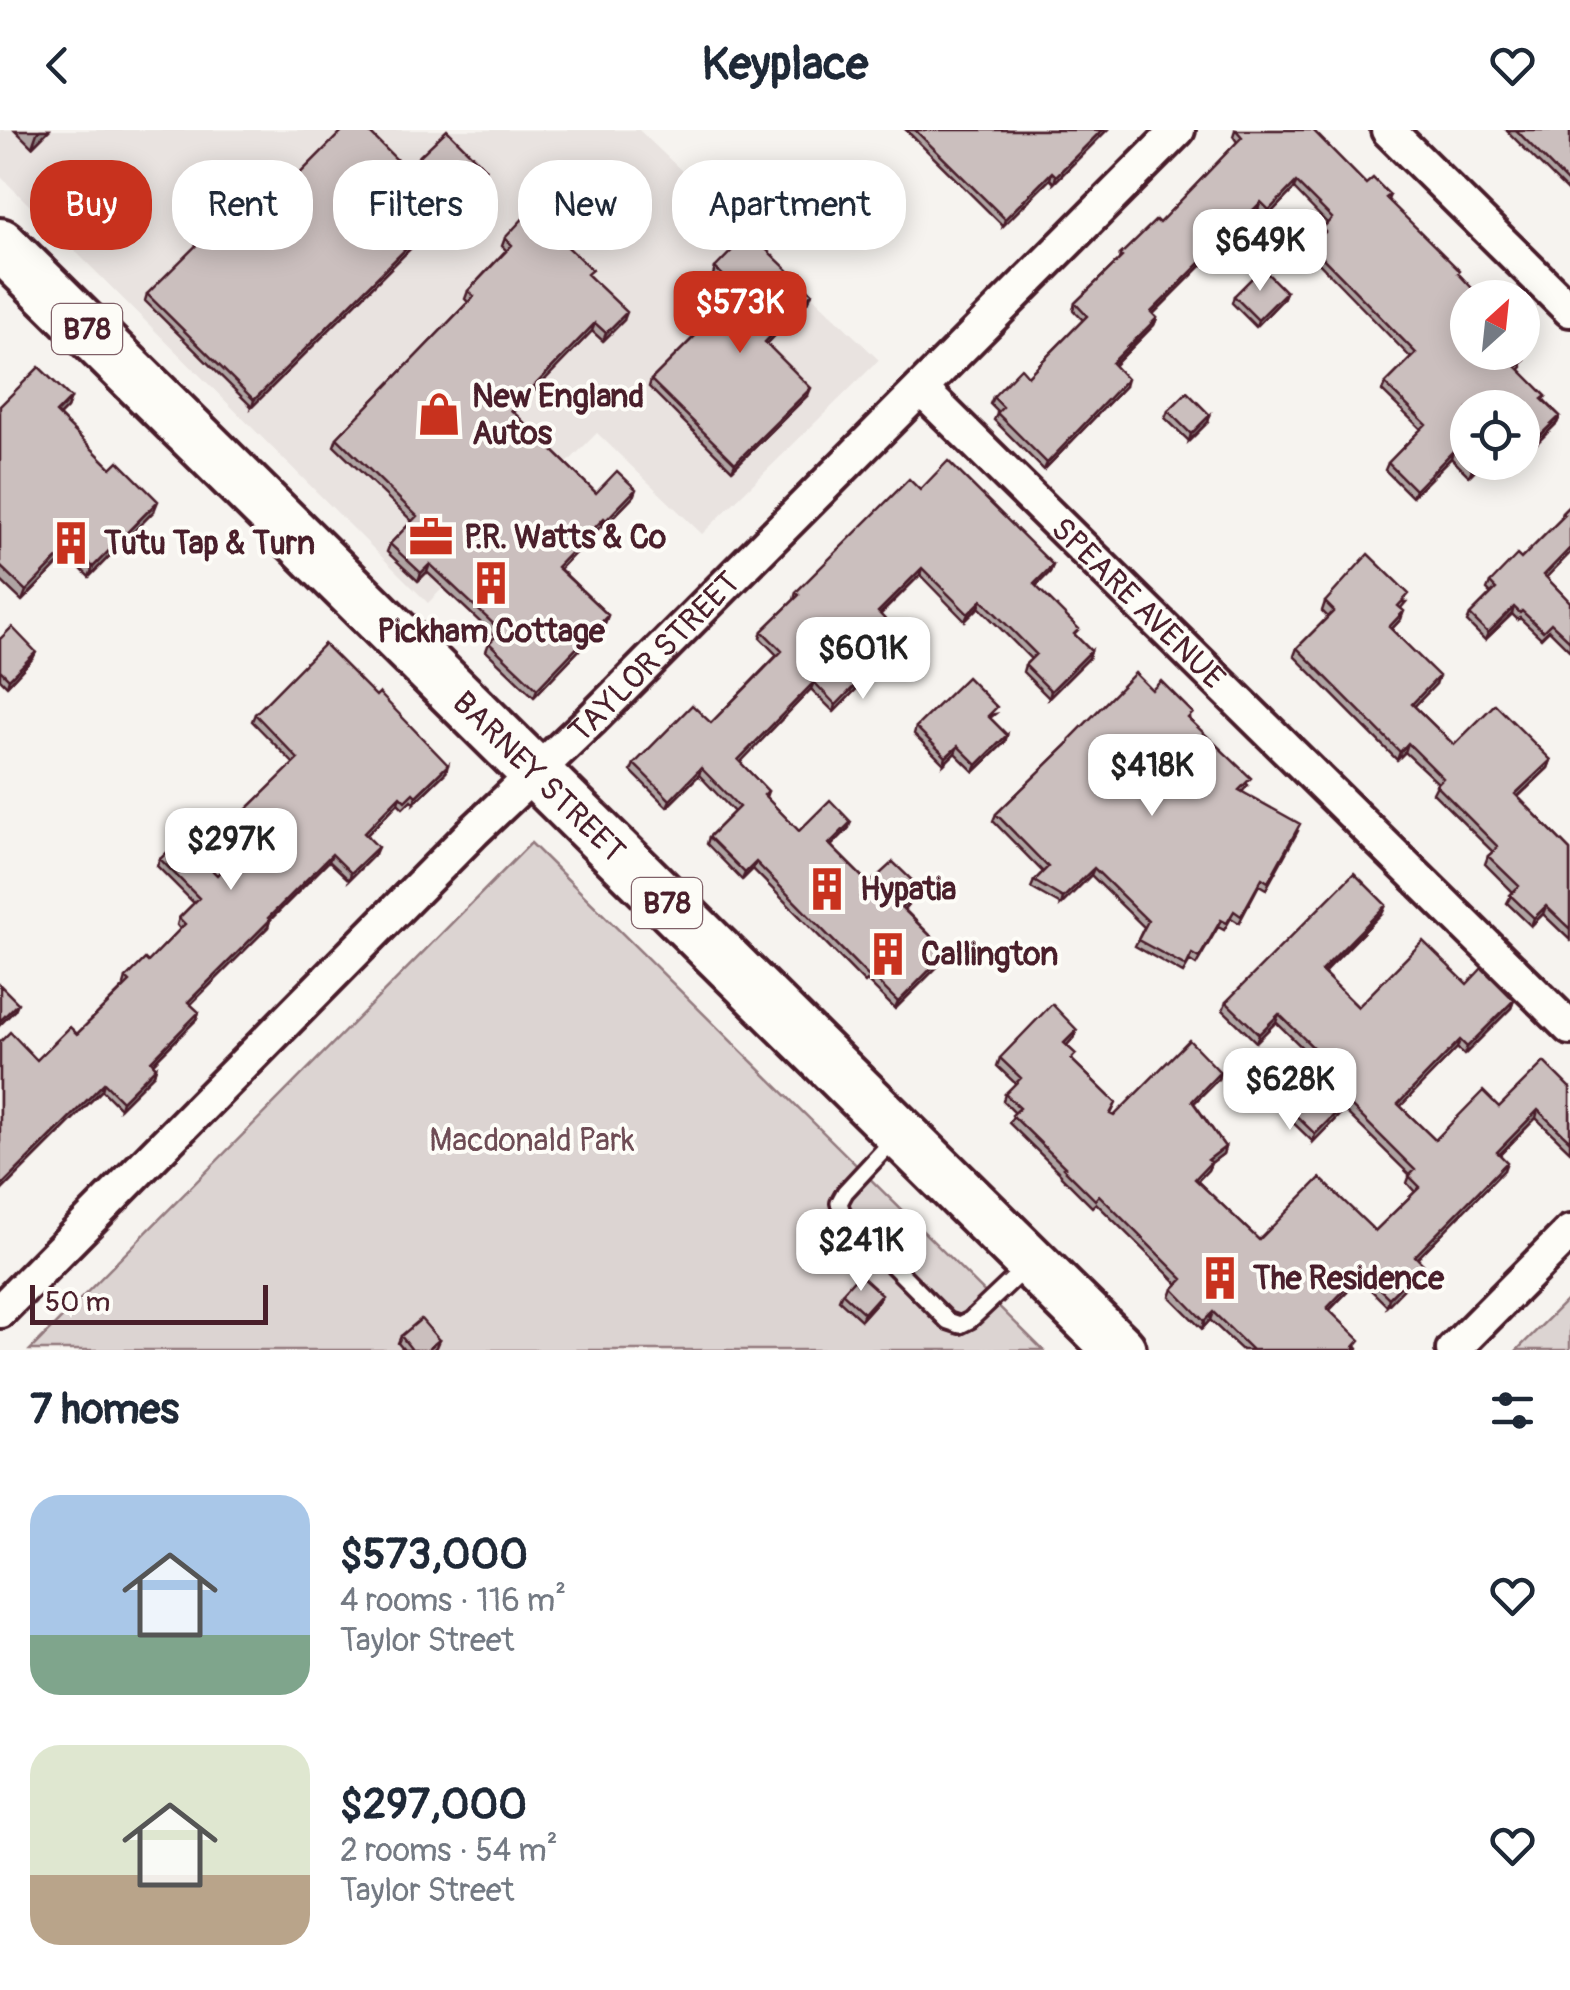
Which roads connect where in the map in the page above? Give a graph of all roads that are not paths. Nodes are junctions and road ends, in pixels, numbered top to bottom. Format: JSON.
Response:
{"nodes":[{"id":1,"x":1178,"y":130,"type":"edge"},
{"id":2,"x":1388,"y":130,"type":"edge"},
{"id":3,"x":0,"y":244,"type":"edge"},
{"id":4,"x":1570,"y":310,"type":"edge"},
{"id":5,"x":920,"y":389,"type":"junction"},
{"id":6,"x":535,"y":774,"type":"junction"},
{"id":7,"x":1570,"y":1028,"type":"edge"},
{"id":8,"x":900,"y":1133,"type":"junction"},
{"id":9,"x":1570,"y":1232,"type":"edge"},
{"id":10,"x":1031,"y":1262,"type":"junction"},
{"id":11,"x":0,"y":1311,"type":"edge"},
{"id":12,"x":1120,"y":1350,"type":"edge"},
{"id":13,"x":1453,"y":1350,"type":"edge"}],
"edges":[{"from":1,"to":5,"type":"street","name":"TAYLOR STREET"},
{"from":2,"to":4,"type":"street"},
{"from":3,"to":6,"type":"main road","name":"BARNEY STREET","number":"B78"},
{"from":5,"to":6,"type":"street","name":"TAYLOR STREET"},
{"from":5,"to":7,"type":"street","name":"SPEARE AVENUE"},
{"from":6,"to":8,"type":"main road","name":"BARNEY STREET","number":"B78"},
{"from":6,"to":11,"type":"street","name":"TAYLOR STREET"},
{"from":8,"to":10,"type":"main road","name":"BARNEY STREET","number":"B78"},
{"from":8,"to":10,"type":"lane"},
{"from":9,"to":13,"type":"street"},
{"from":10,"to":12,"type":"main road","name":"BARNEY STREET","number":"B78"}]}
